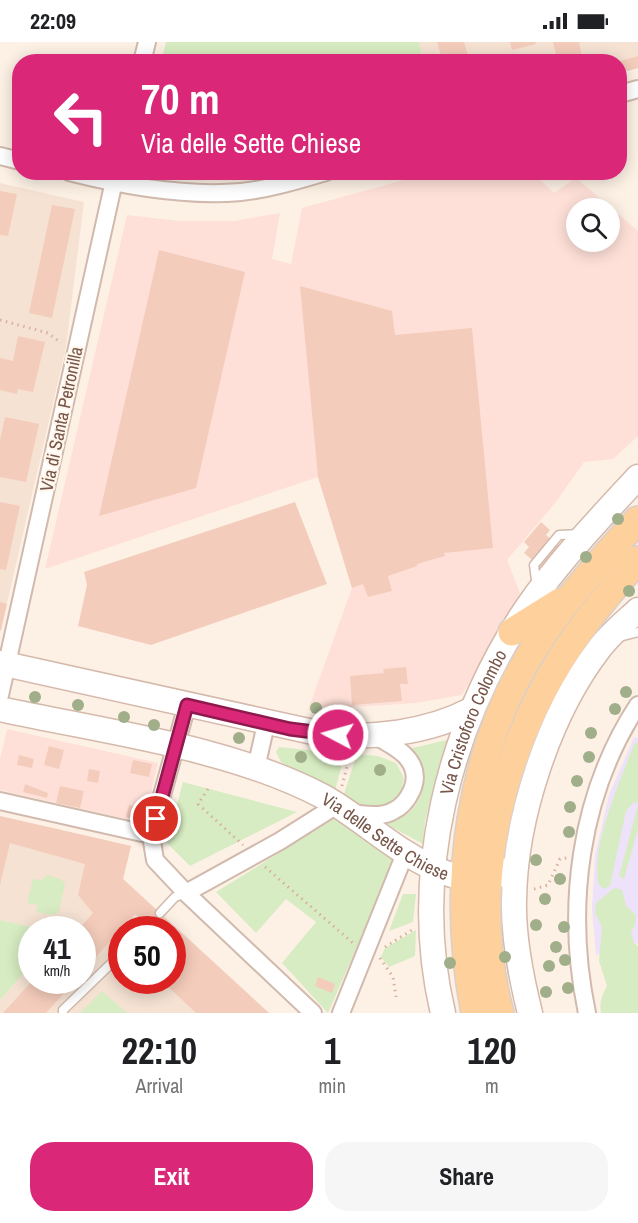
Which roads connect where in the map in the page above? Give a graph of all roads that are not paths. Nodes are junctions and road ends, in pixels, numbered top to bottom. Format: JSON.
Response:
{"nodes":[{"id":1,"x":114,"y":180,"type":"edge"},
{"id":2,"x":129,"y":180,"type":"edge"},
{"id":3,"x":294,"y":180,"type":"edge"},
{"id":4,"x":638,"y":477,"type":"edge"},
{"id":5,"x":637,"y":518,"type":"edge"},
{"id":6,"x":638,"y":560,"type":"edge"},
{"id":7,"x":571,"y":595,"type":"junction"},
{"id":8,"x":638,"y":610,"type":"edge"},
{"id":9,"x":512,"y":632,"type":"junction"},
{"id":10,"x":638,"y":632,"type":"edge"},
{"id":11,"x":607,"y":640,"type":"junction"},
{"id":12,"x":3,"y":664,"type":"edge"},
{"id":13,"x":0,"y":695,"type":"edge"},
{"id":14,"x":187,"y":705,"type":"junction"},
{"id":15,"x":638,"y":705,"type":"edge"},
{"id":16,"x":0,"y":709,"type":"edge"},
{"id":17,"x":471,"y":710,"type":"junction"},
{"id":18,"x":266,"y":724,"type":"junction"},
{"id":19,"x":372,"y":734,"type":"junction"},
{"id":20,"x":177,"y":747,"type":"junction"},
{"id":21,"x":256,"y":768,"type":"junction"},
{"id":22,"x":0,"y":801,"type":"edge"},
{"id":23,"x":342,"y":804,"type":"junction"},
{"id":24,"x":151,"y":836,"type":"junction"},
{"id":25,"x":406,"y":851,"type":"junction"},
{"id":26,"x":516,"y":866,"type":"junction"},
{"id":27,"x":434,"y":868,"type":"junction"},
{"id":28,"x":476,"y":879,"type":"junction"},
{"id":29,"x":186,"y":893,"type":"junction"},
{"id":30,"x":160,"y":913,"type":"dead end"},
{"id":31,"x":108,"y":967,"type":"edge"},
{"id":32,"x":63,"y":1013,"type":"edge"},
{"id":33,"x":313,"y":1013,"type":"edge"},
{"id":34,"x":341,"y":1013,"type":"edge"},
{"id":35,"x":443,"y":1013,"type":"edge"},
{"id":36,"x":475,"y":1013,"type":"edge"},
{"id":37,"x":500,"y":1013,"type":"edge"},
{"id":38,"x":531,"y":1013,"type":"edge"},
{"id":39,"x":587,"y":1013,"type":"edge"}],
"edges":[{"from":1,"to":12,"type":"street","name":"Via di Santa Petronilla"},
{"from":2,"to":3,"type":"street"},
{"from":4,"to":9,"type":"main road","name":"Via Cristoforo Colombo"},
{"from":5,"to":7,"type":"main road","name":"Via Cristoforo Colombo"},
{"from":6,"to":28,"type":"main road","name":"Via Cristoforo Colombo"},
{"from":7,"to":9,"type":"main road"},
{"from":7,"to":28,"type":"main road","name":"Via Cristoforo Colombo"},
{"from":8,"to":11,"type":"main road"},
{"from":9,"to":17,"type":"main road","name":"Via Cristoforo Colombo"},
{"from":10,"to":11,"type":"lane"},
{"from":11,"to":26,"type":"main road"},
{"from":12,"to":13,"type":"street"},
{"from":12,"to":14,"type":"main road"},
{"from":14,"to":18,"type":"main road"},
{"from":14,"to":20,"type":"street"},
{"from":15,"to":39,"type":"street"},
{"from":16,"to":20,"type":"main road","name":"Via delle Sette Chiese"},
{"from":17,"to":19,"type":"main road"},
{"from":17,"to":27,"type":"main road","name":"Via Cristoforo Colombo"},
{"from":18,"to":19,"type":"main road"},
{"from":18,"to":21,"type":"street"},
{"from":19,"to":23,"type":"street"},
{"from":20,"to":21,"type":"main road","name":"Via delle Sette Chiese"},
{"from":20,"to":24,"type":"street"},
{"from":21,"to":23,"type":"main road","name":"Via delle Sette Chiese"},
{"from":22,"to":24,"type":"street"},
{"from":23,"to":25,"type":"main road","name":"Via delle Sette Chiese"},
{"from":23,"to":29,"type":"street"},
{"from":24,"to":29,"type":"street"},
{"from":25,"to":27,"type":"main road","name":"Via delle Sette Chiese"},
{"from":25,"to":34,"type":"street"},
{"from":26,"to":28,"type":"main road"},
{"from":26,"to":38,"type":"main road"},
{"from":27,"to":28,"type":"main road","name":"Via delle Sette Chiese"},
{"from":27,"to":35,"type":"main road","name":"Via Cristoforo Colombo"},
{"from":28,"to":36,"type":"main road","name":"Via Cristoforo Colombo"},
{"from":28,"to":37,"type":"main road","name":"Via Cristoforo Colombo"},
{"from":29,"to":30,"type":"lane"},
{"from":29,"to":33,"type":"street"},
{"from":31,"to":32,"type":"lane"}]}
